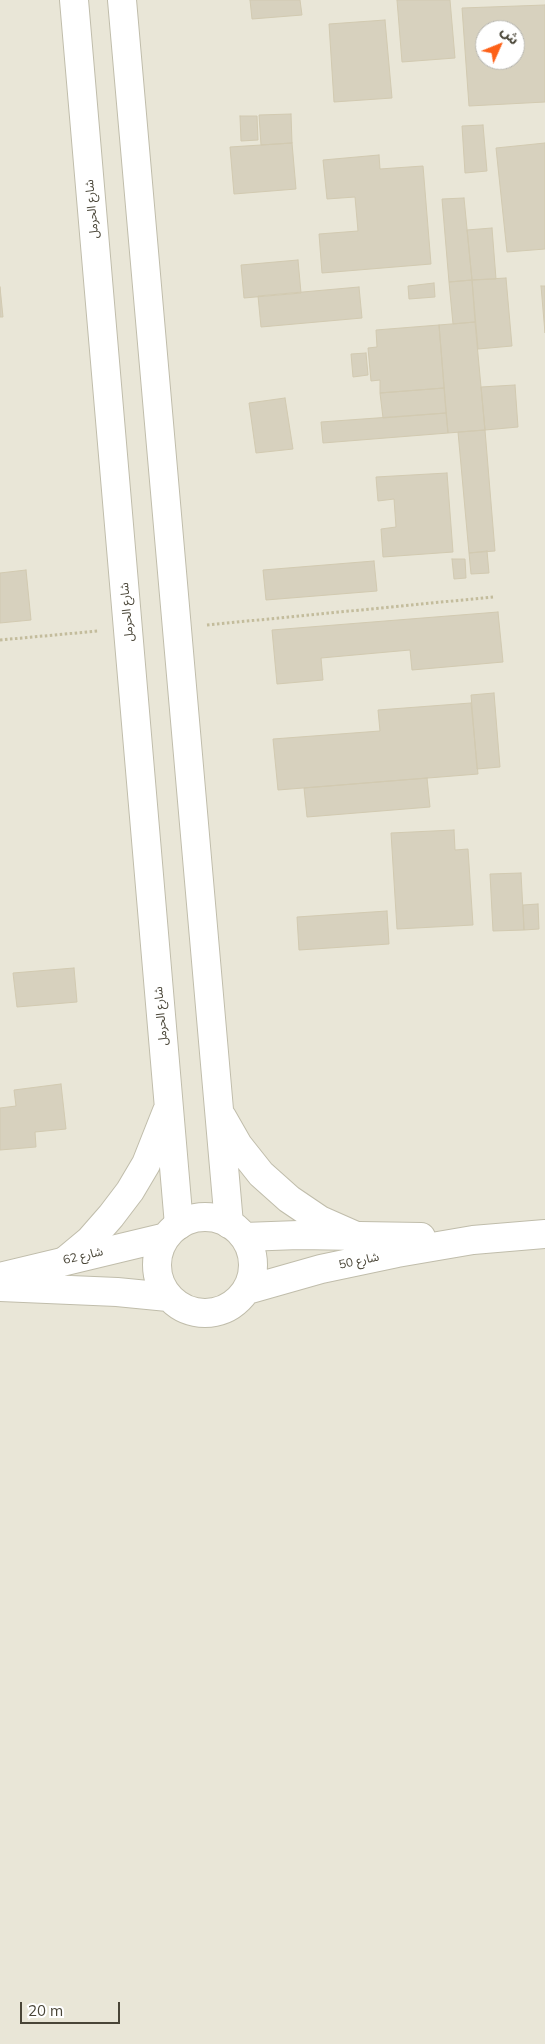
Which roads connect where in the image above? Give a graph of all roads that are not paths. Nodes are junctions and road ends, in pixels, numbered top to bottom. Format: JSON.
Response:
{"nodes":[{"id":1,"x":74,"y":0,"type":"edge"},
{"id":2,"x":122,"y":0,"type":"edge"},
{"id":3,"x":169,"y":1105,"type":"junction"},
{"id":4,"x":219,"y":1114,"type":"junction"},
{"id":5,"x":236,"y":1230,"type":"junction"},
{"id":6,"x":173,"y":1231,"type":"junction"},
{"id":7,"x":545,"y":1234,"type":"edge"},
{"id":8,"x":354,"y":1235,"type":"junction"},
{"id":9,"x":473,"y":1240,"type":"junction"},
{"id":10,"x":66,"y":1260,"type":"junction"},
{"id":11,"x":0,"y":1277,"type":"edge"},
{"id":12,"x":0,"y":1287,"type":"edge"},
{"id":13,"x":247,"y":1290,"type":"junction"},
{"id":14,"x":168,"y":1297,"type":"junction"}],
"edges":[{"from":1,"to":3,"type":"street","name":"شارع الحرمل"},
{"from":2,"to":4,"type":"street"},
{"from":3,"to":6,"type":"street","name":"شارع الحرمل"},
{"from":3,"to":10,"type":"street"},
{"from":4,"to":5,"type":"street"},
{"from":4,"to":8,"type":"street"},
{"from":5,"to":6,"type":"street"},
{"from":5,"to":8,"type":"street","name":"شارع 50"},
{"from":5,"to":13,"type":"street"},
{"from":6,"to":10,"type":"street","name":"شارع 62"},
{"from":6,"to":14,"type":"street"},
{"from":7,"to":9,"type":"street","name":"شارع 50"},
{"from":8,"to":9,"type":"street","name":"شارع 50"},
{"from":9,"to":13,"type":"street","name":"شارع 50"},
{"from":10,"to":11,"type":"street","name":"شارع 62"},
{"from":12,"to":14,"type":"street"},
{"from":13,"to":14,"type":"street"}]}
